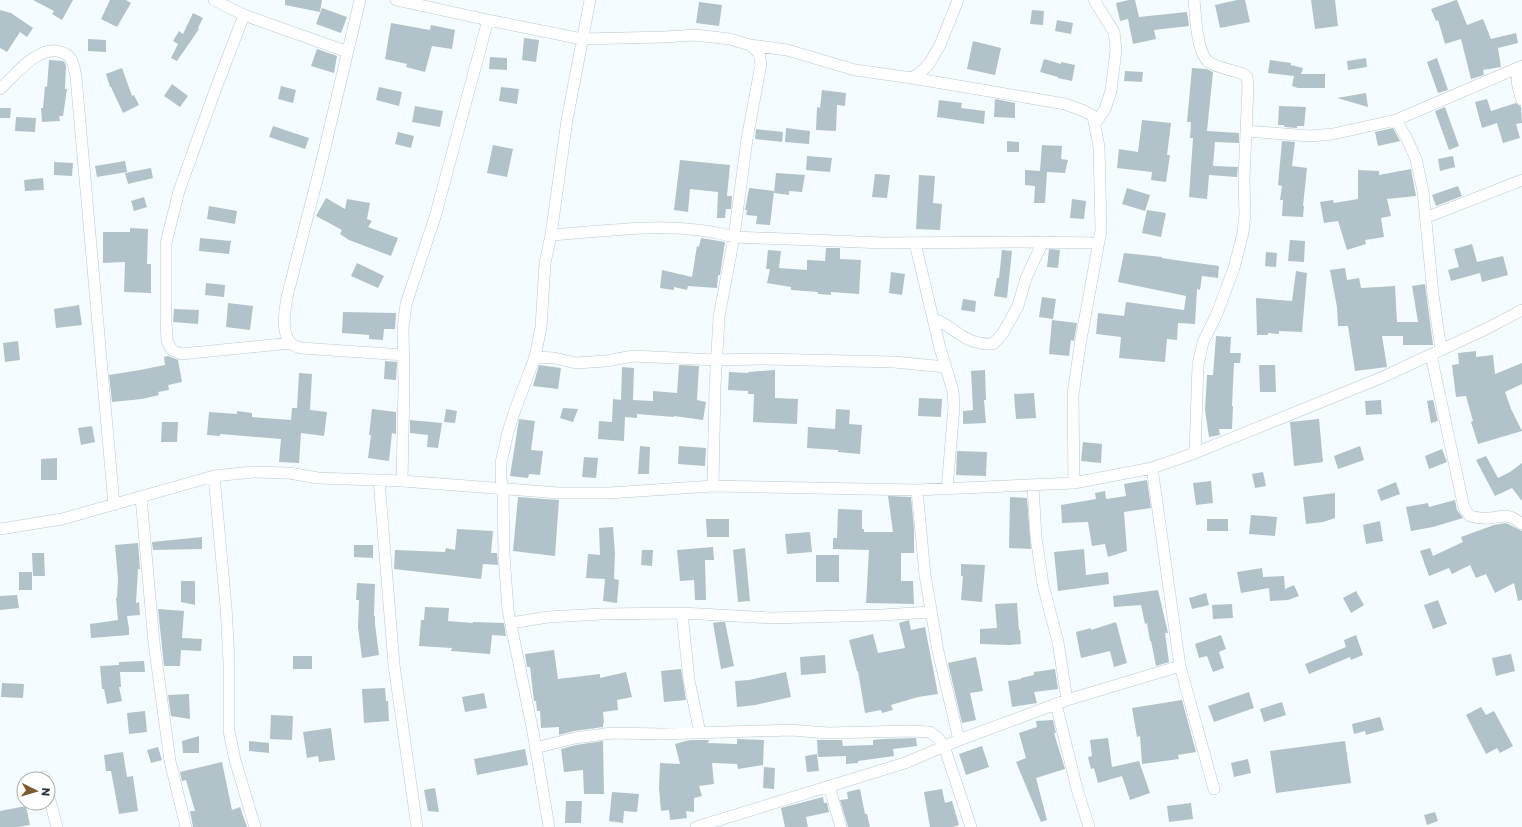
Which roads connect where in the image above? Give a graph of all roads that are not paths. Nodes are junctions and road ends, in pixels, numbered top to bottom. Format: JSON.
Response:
{"nodes":[{"id":1,"x":214,"y":0,"type":"edge"},
{"id":2,"x":360,"y":0,"type":"edge"},
{"id":3,"x":396,"y":0,"type":"edge"},
{"id":4,"x":590,"y":0,"type":"edge"},
{"id":5,"x":958,"y":0,"type":"edge"},
{"id":6,"x":1094,"y":0,"type":"edge"},
{"id":7,"x":1194,"y":0,"type":"edge"},
{"id":8,"x":244,"y":15,"type":"junction"},
{"id":9,"x":488,"y":20,"type":"junction"},
{"id":10,"x":582,"y":38,"type":"junction"},
{"id":11,"x":750,"y":45,"type":"junction"},
{"id":12,"x":348,"y":52,"type":"junction"},
{"id":13,"x":1520,"y":66,"type":"edge"},
{"id":14,"x":912,"y":78,"type":"junction"},
{"id":15,"x":0,"y":89,"type":"edge"},
{"id":16,"x":1522,"y":100,"type":"edge"},
{"id":17,"x":1396,"y":120,"type":"junction"},
{"id":18,"x":1095,"y":124,"type":"junction"},
{"id":19,"x":1246,"y":131,"type":"junction"},
{"id":20,"x":1522,"y":180,"type":"edge"},
{"id":21,"x":1425,"y":218,"type":"junction"},
{"id":22,"x":551,"y":235,"type":"junction"},
{"id":23,"x":734,"y":237,"type":"junction"},
{"id":24,"x":1043,"y":242,"type":"junction"},
{"id":25,"x":916,"y":243,"type":"junction"},
{"id":26,"x":1099,"y":243,"type":"junction"},
{"id":27,"x":1522,"y":310,"type":"edge"},
{"id":28,"x":933,"y":318,"type":"junction"},
{"id":29,"x":291,"y":343,"type":"junction"},
{"id":30,"x":1436,"y":353,"type":"junction"},
{"id":31,"x":404,"y":355,"type":"junction"},
{"id":32,"x":535,"y":357,"type":"junction"},
{"id":33,"x":716,"y":360,"type":"junction"},
{"id":34,"x":946,"y":367,"type":"junction"},
{"id":35,"x":1195,"y":453,"type":"junction"},
{"id":36,"x":1152,"y":468,"type":"junction"},
{"id":37,"x":214,"y":476,"type":"junction"},
{"id":38,"x":379,"y":480,"type":"junction"},
{"id":39,"x":402,"y":481,"type":"junction"},
{"id":40,"x":1074,"y":483,"type":"junction"},
{"id":41,"x":713,"y":486,"type":"junction"},
{"id":42,"x":1033,"y":486,"type":"junction"},
{"id":43,"x":503,"y":489,"type":"junction"},
{"id":44,"x":947,"y":489,"type":"junction"},
{"id":45,"x":917,"y":490,"type":"junction"},
{"id":46,"x":141,"y":497,"type":"junction"},
{"id":47,"x":114,"y":505,"type":"junction"},
{"id":48,"x":1522,"y":524,"type":"edge"},
{"id":49,"x":0,"y":529,"type":"edge"},
{"id":50,"x":931,"y":612,"type":"junction"},
{"id":51,"x":682,"y":613,"type":"junction"},
{"id":52,"x":511,"y":623,"type":"junction"},
{"id":53,"x":1180,"y":666,"type":"junction"},
{"id":54,"x":1067,"y":700,"type":"junction"},
{"id":55,"x":1056,"y":704,"type":"junction"},
{"id":56,"x":700,"y":733,"type":"junction"},
{"id":57,"x":959,"y":740,"type":"junction"},
{"id":58,"x":944,"y":746,"type":"junction"},
{"id":59,"x":536,"y":748,"type":"junction"},
{"id":60,"x":829,"y":786,"type":"junction"},
{"id":61,"x":1214,"y":789,"type":"dead end"},
{"id":62,"x":53,"y":811,"type":"edge"},
{"id":63,"x":57,"y":827,"type":"edge"},
{"id":64,"x":186,"y":827,"type":"edge"},
{"id":65,"x":255,"y":827,"type":"edge"},
{"id":66,"x":417,"y":827,"type":"edge"},
{"id":67,"x":549,"y":827,"type":"edge"},
{"id":68,"x":696,"y":827,"type":"edge"},
{"id":69,"x":841,"y":827,"type":"edge"},
{"id":70,"x":971,"y":827,"type":"edge"},
{"id":71,"x":1089,"y":827,"type":"edge"}],
"edges":[{"from":1,"to":8,"type":"street"},
{"from":2,"to":12,"type":"street"},
{"from":3,"to":9,"type":"street"},
{"from":4,"to":10,"type":"street"},
{"from":5,"to":14,"type":"street"},
{"from":6,"to":18,"type":"street"},
{"from":7,"to":19,"type":"street"},
{"from":8,"to":12,"type":"street"},
{"from":8,"to":29,"type":"street"},
{"from":9,"to":10,"type":"street"},
{"from":9,"to":31,"type":"street"},
{"from":10,"to":11,"type":"street"},
{"from":10,"to":22,"type":"street"},
{"from":11,"to":14,"type":"street"},
{"from":11,"to":23,"type":"street"},
{"from":12,"to":29,"type":"street"},
{"from":13,"to":16,"type":"street"},
{"from":13,"to":17,"type":"street"},
{"from":14,"to":18,"type":"street"},
{"from":15,"to":47,"type":"street"},
{"from":17,"to":19,"type":"street"},
{"from":17,"to":21,"type":"street"},
{"from":18,"to":26,"type":"street"},
{"from":19,"to":35,"type":"street"},
{"from":20,"to":21,"type":"street"},
{"from":21,"to":30,"type":"street"},
{"from":22,"to":23,"type":"street"},
{"from":22,"to":32,"type":"street"},
{"from":23,"to":25,"type":"street"},
{"from":23,"to":33,"type":"street"},
{"from":24,"to":25,"type":"street"},
{"from":24,"to":26,"type":"street"},
{"from":24,"to":28,"type":"street"},
{"from":25,"to":28,"type":"street"},
{"from":26,"to":40,"type":"street"},
{"from":27,"to":30,"type":"street"},
{"from":28,"to":34,"type":"street"},
{"from":29,"to":31,"type":"street"},
{"from":30,"to":35,"type":"street"},
{"from":30,"to":48,"type":"street"},
{"from":31,"to":39,"type":"street"},
{"from":32,"to":33,"type":"street"},
{"from":32,"to":43,"type":"street"},
{"from":33,"to":34,"type":"street"},
{"from":33,"to":41,"type":"street"},
{"from":34,"to":44,"type":"street"},
{"from":35,"to":36,"type":"street"},
{"from":36,"to":40,"type":"street"},
{"from":36,"to":53,"type":"street"},
{"from":37,"to":38,"type":"street"},
{"from":37,"to":46,"type":"street"},
{"from":37,"to":65,"type":"street"},
{"from":38,"to":39,"type":"street"},
{"from":38,"to":66,"type":"street"},
{"from":39,"to":43,"type":"street"},
{"from":40,"to":42,"type":"street"},
{"from":41,"to":43,"type":"street"},
{"from":41,"to":45,"type":"street"},
{"from":42,"to":44,"type":"street"},
{"from":42,"to":54,"type":"street"},
{"from":43,"to":52,"type":"street"},
{"from":44,"to":45,"type":"street"},
{"from":45,"to":50,"type":"street"},
{"from":46,"to":47,"type":"street"},
{"from":46,"to":64,"type":"street"},
{"from":47,"to":49,"type":"street"},
{"from":50,"to":51,"type":"street"},
{"from":50,"to":57,"type":"street"},
{"from":51,"to":52,"type":"street"},
{"from":51,"to":56,"type":"street"},
{"from":52,"to":59,"type":"street"},
{"from":53,"to":54,"type":"street"},
{"from":53,"to":61,"type":"street"},
{"from":54,"to":55,"type":"street"},
{"from":55,"to":57,"type":"street"},
{"from":55,"to":71,"type":"street"},
{"from":56,"to":58,"type":"street"},
{"from":56,"to":59,"type":"street"},
{"from":57,"to":58,"type":"street"},
{"from":58,"to":60,"type":"street"},
{"from":58,"to":70,"type":"street"},
{"from":59,"to":67,"type":"street"},
{"from":60,"to":68,"type":"street"},
{"from":60,"to":69,"type":"street"},
{"from":62,"to":63,"type":"street"}]}
